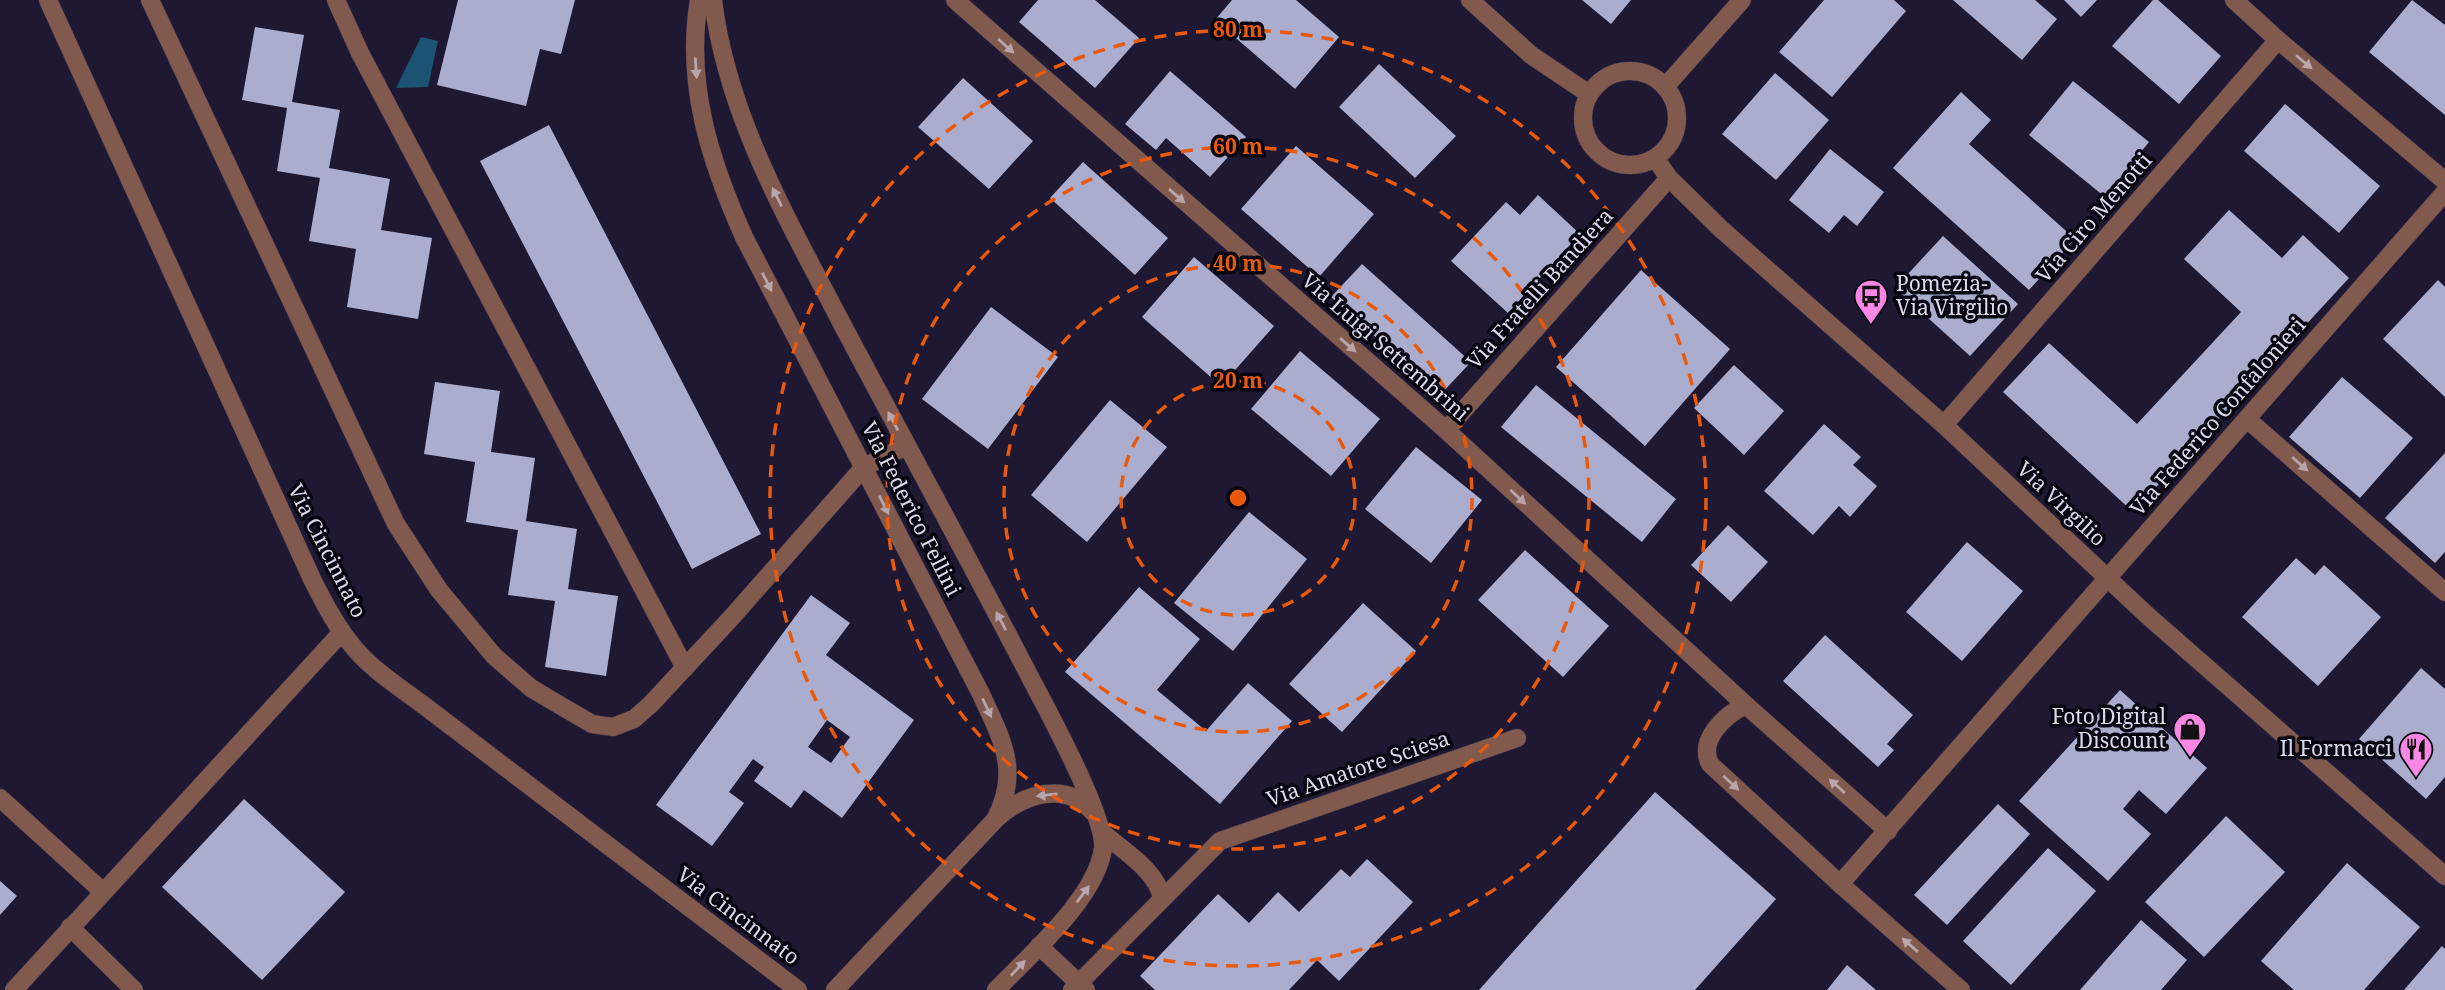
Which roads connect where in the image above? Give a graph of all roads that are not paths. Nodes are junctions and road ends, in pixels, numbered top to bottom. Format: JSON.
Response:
{"nodes":[{"id":1,"x":48,"y":0,"type":"edge"},
{"id":2,"x":150,"y":0,"type":"edge"},
{"id":3,"x":336,"y":0,"type":"edge"},
{"id":4,"x":699,"y":0,"type":"edge"},
{"id":5,"x":713,"y":0,"type":"edge"},
{"id":6,"x":955,"y":0,"type":"edge"},
{"id":7,"x":1471,"y":0,"type":"edge"},
{"id":8,"x":1742,"y":0,"type":"edge"},
{"id":9,"x":2234,"y":0,"type":"edge"},
{"id":10,"x":2278,"y":40,"type":"junction"},
{"id":11,"x":1665,"y":87,"type":"junction"},
{"id":12,"x":1589,"y":94,"type":"junction"},
{"id":13,"x":1655,"y":158,"type":"junction"},
{"id":14,"x":1669,"y":178,"type":"junction"},
{"id":15,"x":2445,"y":181,"type":"edge"},
{"id":16,"x":2445,"y":192,"type":"edge"},
{"id":17,"x":2248,"y":419,"type":"junction"},
{"id":18,"x":1944,"y":425,"type":"junction"},
{"id":19,"x":1446,"y":430,"type":"junction"},
{"id":20,"x":906,"y":446,"type":"junction"},
{"id":21,"x":864,"y":467,"type":"junction"},
{"id":22,"x":2107,"y":578,"type":"junction"},
{"id":23,"x":2445,"y":592,"type":"edge"},
{"id":24,"x":342,"y":632,"type":"junction"},
{"id":25,"x":685,"y":668,"type":"junction"},
{"id":26,"x":1748,"y":707,"type":"junction"},
{"id":27,"x":1517,"y":738,"type":"dead end"},
{"id":28,"x":0,"y":798,"type":"edge"},
{"id":29,"x":995,"y":820,"type":"junction"},
{"id":30,"x":1100,"y":825,"type":"junction"},
{"id":31,"x":1888,"y":831,"type":"junction"},
{"id":32,"x":2445,"y":876,"type":"edge"},
{"id":33,"x":1840,"y":884,"type":"junction"},
{"id":34,"x":102,"y":891,"type":"junction"},
{"id":35,"x":1162,"y":899,"type":"junction"},
{"id":36,"x":70,"y":927,"type":"junction"},
{"id":37,"x":1039,"y":946,"type":"junction"},
{"id":38,"x":1079,"y":988,"type":"edge"},
{"id":39,"x":13,"y":990,"type":"edge"},
{"id":40,"x":134,"y":990,"type":"edge"},
{"id":41,"x":798,"y":990,"type":"edge"},
{"id":42,"x":835,"y":990,"type":"edge"},
{"id":43,"x":996,"y":990,"type":"edge"},
{"id":44,"x":1961,"y":990,"type":"edge"}],
"edges":[{"from":1,"to":24,"type":"street","name":"Via Cincinnato"},
{"from":2,"to":25,"type":"street"},
{"from":3,"to":25,"type":"street"},
{"from":4,"to":21,"type":"street","name":"Via Federico Fellini","one_way":true},
{"from":20,"to":5,"type":"street","name":"Via Federico Fellini","one_way":true},
{"from":6,"to":19,"type":"street","name":"Via Luigi Settembrini","one_way":true},
{"from":7,"to":12,"type":"street"},
{"from":8,"to":11,"type":"street"},
{"from":9,"to":10,"type":"street"},
{"from":10,"to":15,"type":"street","one_way":true},
{"from":10,"to":18,"type":"street","name":"Via Ciro Menotti"},
{"from":11,"to":12,"type":"street"},
{"from":11,"to":13,"type":"street"},
{"from":12,"to":13,"type":"street"},
{"from":13,"to":14,"type":"street","name":"Via Virgilio"},
{"from":14,"to":18,"type":"street","name":"Via Virgilio"},
{"from":14,"to":19,"type":"street","name":"Via Fratelli Bandiera"},
{"from":16,"to":17,"type":"street","name":"Via Federico Confalonieri"},
{"from":17,"to":22,"type":"street","name":"Via Federico Confalonieri"},
{"from":17,"to":23,"type":"street","one_way":true},
{"from":18,"to":22,"type":"street","name":"Via Virgilio"},
{"from":19,"to":26,"type":"street","name":"Via Luigi Settembrini","one_way":true},
{"from":20,"to":21,"type":"street"},
{"from":30,"to":20,"type":"street","name":"Via Federico Fellini","one_way":true},
{"from":21,"to":25,"type":"street"},
{"from":21,"to":29,"type":"street","name":"Via Federico Fellini","one_way":true},
{"from":22,"to":31,"type":"street","name":"Via Federico Confalonieri"},
{"from":22,"to":32,"type":"street","name":"Via Virgilio"},
{"from":24,"to":34,"type":"street"},
{"from":24,"to":41,"type":"street","name":"Via Cincinnato"},
{"from":31,"to":26,"type":"street","name":"Via Luigi Settembrini","one_way":true},
{"from":26,"to":33,"type":"street","one_way":true},
{"from":27,"to":35,"type":"street","name":"Via Amatore Sciesa"},
{"from":28,"to":34,"type":"street"},
{"from":30,"to":29,"type":"street","one_way":true},
{"from":29,"to":42,"type":"street","name":"Via Federico Fellini"},
{"from":30,"to":35,"type":"street"},
{"from":37,"to":30,"type":"street","one_way":true},
{"from":31,"to":33,"type":"street","name":"Via Federico Confalonieri"},
{"from":44,"to":33,"type":"street","one_way":true},
{"from":34,"to":36,"type":"street"},
{"from":35,"to":38,"type":"street"},
{"from":36,"to":39,"type":"street"},
{"from":36,"to":40,"type":"street"},
{"from":37,"to":38,"type":"street"},
{"from":43,"to":37,"type":"street","one_way":true}]}
